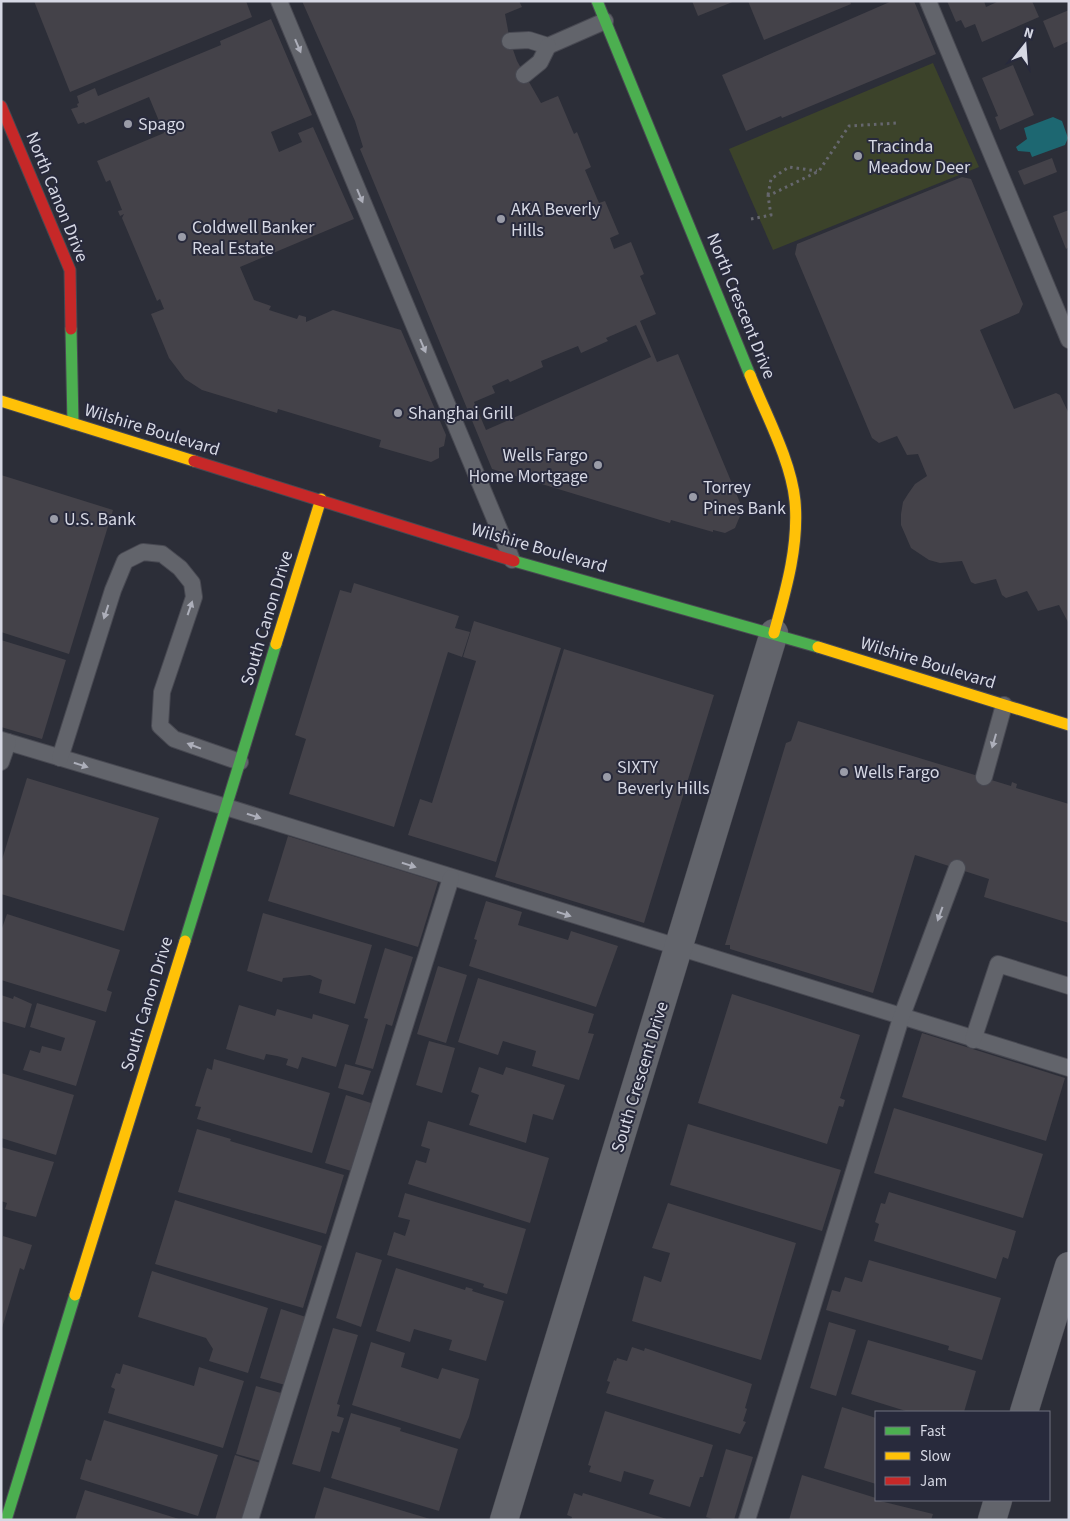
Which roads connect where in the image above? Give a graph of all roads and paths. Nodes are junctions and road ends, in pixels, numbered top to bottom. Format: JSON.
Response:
{"nodes":[{"id":1,"x":279,"y":1,"type":"edge"},
{"id":2,"x":597,"y":1,"type":"edge"},
{"id":3,"x":928,"y":1,"type":"edge"},
{"id":4,"x":605,"y":21,"type":"junction"},
{"id":5,"x":510,"y":41,"type":"dead end"},
{"id":6,"x":548,"y":46,"type":"junction"},
{"id":7,"x":524,"y":75,"type":"dead end"},
{"id":8,"x":1,"y":106,"type":"edge"},
{"id":9,"x":898,"y":123,"type":"dead end"},
{"id":10,"x":819,"y":171,"type":"junction"},
{"id":11,"x":768,"y":196,"type":"junction"},
{"id":12,"x":751,"y":219,"type":"dead end"},
{"id":13,"x":1069,"y":340,"type":"edge"},
{"id":14,"x":1,"y":401,"type":"edge"},
{"id":15,"x":73,"y":424,"type":"junction"},
{"id":16,"x":321,"y":499,"type":"junction"},
{"id":17,"x":512,"y":560,"type":"junction"},
{"id":18,"x":774,"y":634,"type":"junction"},
{"id":19,"x":1004,"y":705,"type":"junction"},
{"id":20,"x":1069,"y":725,"type":"edge"},
{"id":21,"x":4,"y":741,"type":"edge"},
{"id":22,"x":60,"y":758,"type":"junction"},
{"id":23,"x":1,"y":762,"type":"edge"},
{"id":24,"x":240,"y":762,"type":"junction"},
{"id":25,"x":984,"y":777,"type":"dead end"},
{"id":26,"x":226,"y":807,"type":"junction"},
{"id":27,"x":957,"y":868,"type":"dead end"},
{"id":28,"x":451,"y":878,"type":"junction"},
{"id":29,"x":679,"y":949,"type":"junction"},
{"id":30,"x":1069,"y":986,"type":"edge"},
{"id":31,"x":901,"y":1018,"type":"junction"},
{"id":32,"x":973,"y":1040,"type":"junction"},
{"id":33,"x":1069,"y":1068,"type":"edge"},
{"id":34,"x":1069,"y":1266,"type":"edge"},
{"id":35,"x":1024,"y":1411,"type":"edge"},
{"id":36,"x":998,"y":1501,"type":"edge"},
{"id":37,"x":6,"y":1520,"type":"edge"},
{"id":38,"x":250,"y":1520,"type":"edge"},
{"id":39,"x":504,"y":1520,"type":"edge"},
{"id":40,"x":747,"y":1520,"type":"edge"},
{"id":41,"x":992,"y":1520,"type":"edge"}],
"edges":[{"from":1,"to":17,"type":"lane","one_way":true},
{"from":2,"to":4,"type":"street","name":"North Crescent Drive"},
{"from":3,"to":13,"type":"lane"},
{"from":4,"to":6,"type":"lane"},
{"from":4,"to":18,"type":"street","name":"North Crescent Drive"},
{"from":5,"to":6,"type":"lane"},
{"from":6,"to":7,"type":"lane"},
{"from":8,"to":15,"type":"street","name":"North Canon Drive"},
{"from":9,"to":10,"type":"path"},
{"from":10,"to":11,"type":"path"},
{"from":10,"to":11,"type":"path"},
{"from":11,"to":12,"type":"path"},
{"from":14,"to":15,"type":"street","name":"Wilshire Boulevard"},
{"from":15,"to":16,"type":"street","name":"Wilshire Boulevard"},
{"from":16,"to":17,"type":"street","name":"Wilshire Boulevard"},
{"from":16,"to":24,"type":"street","name":"South Canon Drive"},
{"from":17,"to":18,"type":"street","name":"Wilshire Boulevard"},
{"from":18,"to":19,"type":"street","name":"Wilshire Boulevard"},
{"from":18,"to":29,"type":"street","name":"South Crescent Drive"},
{"from":19,"to":20,"type":"street","name":"Wilshire Boulevard"},
{"from":19,"to":25,"type":"lane","one_way":true},
{"from":21,"to":22,"type":"lane"},
{"from":21,"to":23,"type":"lane"},
{"from":24,"to":22,"type":"lane","one_way":true},
{"from":22,"to":26,"type":"lane","one_way":true},
{"from":24,"to":26,"type":"street","name":"South Canon Drive"},
{"from":26,"to":28,"type":"lane","one_way":true},
{"from":26,"to":37,"type":"street","name":"South Canon Drive"},
{"from":27,"to":31,"type":"lane","one_way":true},
{"from":28,"to":29,"type":"lane","one_way":true},
{"from":28,"to":38,"type":"lane"},
{"from":29,"to":31,"type":"lane"},
{"from":29,"to":39,"type":"street","name":"South Crescent Drive"},
{"from":30,"to":32,"type":"lane"},
{"from":31,"to":32,"type":"lane"},
{"from":31,"to":40,"type":"lane"},
{"from":32,"to":33,"type":"lane"},
{"from":34,"to":35,"type":"street"},
{"from":36,"to":41,"type":"street"}]}
